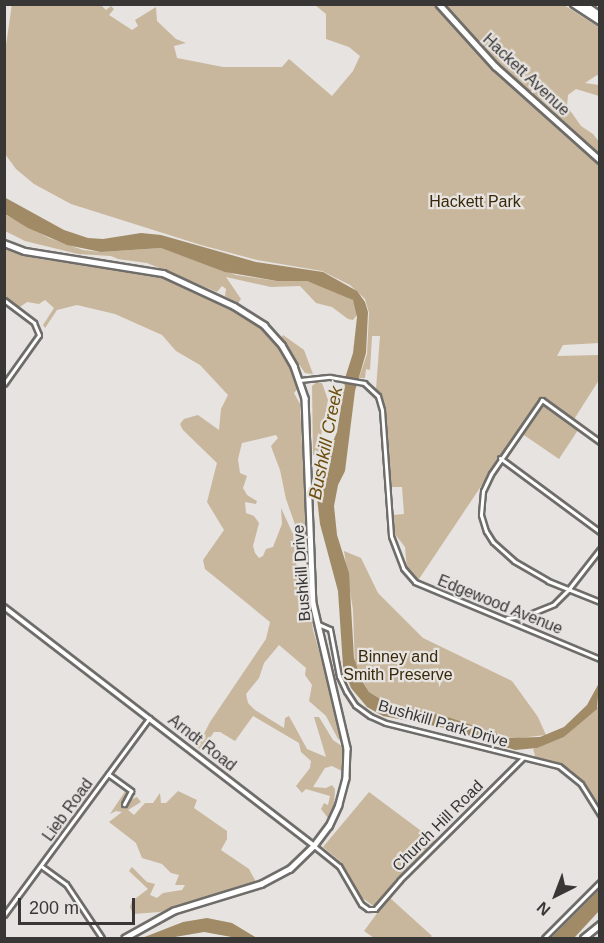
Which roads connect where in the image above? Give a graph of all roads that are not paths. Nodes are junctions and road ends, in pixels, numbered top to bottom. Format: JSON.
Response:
{"nodes":[{"id":1,"x":439,"y":4,"type":"edge"},
{"id":2,"x":574,"y":4,"type":"edge"},
{"id":3,"x":583,"y":4,"type":"edge"},
{"id":4,"x":600,"y":16,"type":"edge"},
{"id":5,"x":600,"y":21,"type":"edge"},
{"id":6,"x":600,"y":160,"type":"edge"},
{"id":7,"x":4,"y":243,"type":"edge"},
{"id":8,"x":4,"y":300,"type":"edge"},
{"id":9,"x":300,"y":380,"type":"junction"},
{"id":10,"x":4,"y":384,"type":"edge"},
{"id":11,"x":600,"y":442,"type":"edge"},
{"id":12,"x":500,"y":458,"type":"junction"},
{"id":13,"x":600,"y":532,"type":"edge"},
{"id":14,"x":600,"y":549,"type":"edge"},
{"id":15,"x":568,"y":590,"type":"junction"},
{"id":16,"x":600,"y":602,"type":"edge"},
{"id":17,"x":4,"y":607,"type":"edge"},
{"id":18,"x":507,"y":618,"type":"junction"},
{"id":19,"x":317,"y":624,"type":"junction"},
{"id":20,"x":600,"y":659,"type":"edge"},
{"id":21,"x":149,"y":718,"type":"junction"},
{"id":22,"x":523,"y":758,"type":"junction"},
{"id":23,"x":108,"y":774,"type":"junction"},
{"id":24,"x":124,"y":804,"type":"dead end"},
{"id":25,"x":600,"y":814,"type":"edge"},
{"id":26,"x":314,"y":846,"type":"junction"},
{"id":27,"x":41,"y":866,"type":"junction"},
{"id":28,"x":600,"y":882,"type":"edge"},
{"id":29,"x":371,"y":910,"type":"joint"},
{"id":30,"x":4,"y":915,"type":"edge"},
{"id":31,"x":600,"y":924,"type":"edge"},
{"id":32,"x":102,"y":939,"type":"edge"},
{"id":33,"x":125,"y":939,"type":"edge"},
{"id":34,"x":544,"y":939,"type":"edge"},
{"id":35,"x":583,"y":939,"type":"edge"}],
"edges":[{"from":1,"to":6,"type":"main road","name":"Hackett Avenue"},
{"from":2,"to":5,"type":"highway"},
{"from":3,"to":4,"type":"highway"},
{"from":7,"to":9,"type":"main road","name":"Bushkill Drive"},
{"from":8,"to":10,"type":"street"},
{"from":9,"to":18,"type":"street","name":"Edgewood Avenue"},
{"from":9,"to":19,"type":"main road","name":"Bushkill Drive"},
{"from":11,"to":12,"type":"street"},
{"from":12,"to":13,"type":"street"},
{"from":12,"to":15,"type":"street"},
{"from":14,"to":15,"type":"street"},
{"from":15,"to":16,"type":"street"},
{"from":15,"to":18,"type":"street"},
{"from":17,"to":21,"type":"street","name":"Arndt Road"},
{"from":18,"to":20,"type":"street","name":"Edgewood Avenue"},
{"from":19,"to":22,"type":"street","name":"Bushkill Park Drive"},
{"from":19,"to":26,"type":"main road","name":"Bushkill Drive"},
{"from":21,"to":23,"type":"street","name":"Lieb Road"},
{"from":21,"to":26,"type":"street","name":"Arndt Road"},
{"from":22,"to":25,"type":"street","name":"Bushkill Park Drive"},
{"from":22,"to":29,"type":"street","name":"Church Hill Road"},
{"from":23,"to":24,"type":"street"},
{"from":23,"to":27,"type":"street","name":"Lieb Road"},
{"from":26,"to":29,"type":"street","name":"Arndt Road"},
{"from":26,"to":33,"type":"main road","name":"Bushkill Drive"},
{"from":27,"to":30,"type":"street","name":"Lieb Road"},
{"from":27,"to":32,"type":"street"},
{"from":28,"to":34,"type":"street"},
{"from":31,"to":35,"type":"main road"}]}
